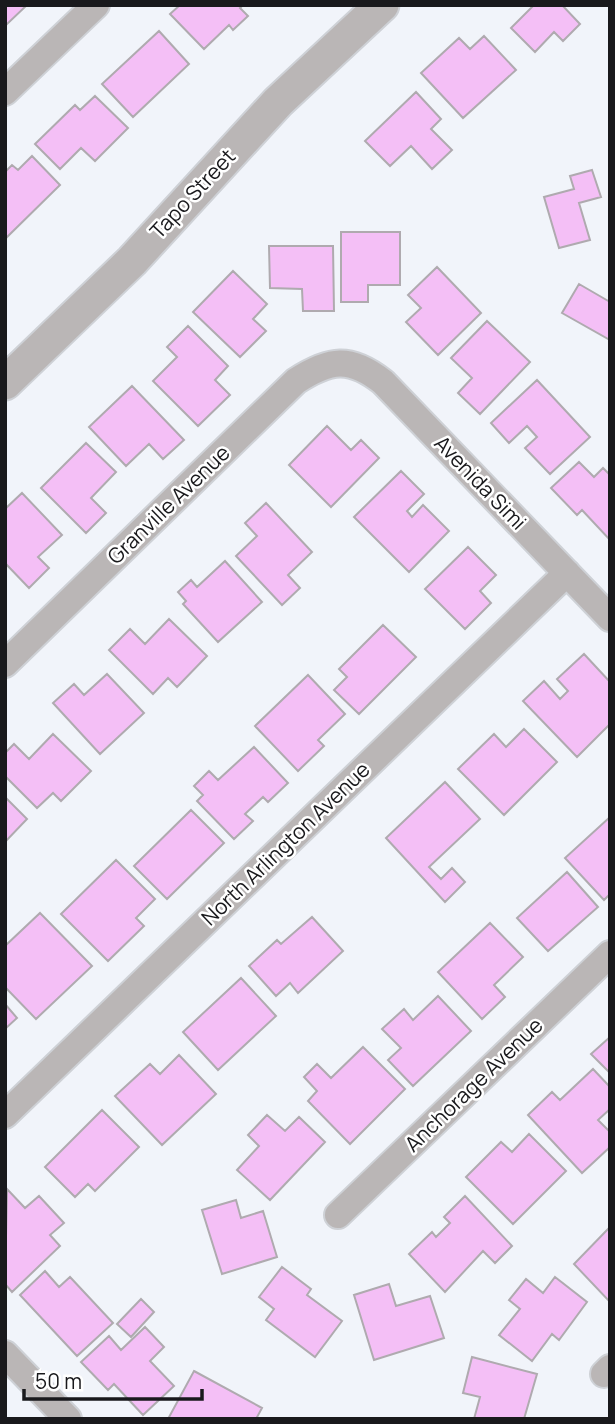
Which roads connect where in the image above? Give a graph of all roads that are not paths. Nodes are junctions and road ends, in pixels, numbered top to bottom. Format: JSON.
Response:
{"nodes":[{"id":1,"x":96,"y":5,"type":"edge"},
{"id":2,"x":382,"y":5,"type":"edge"},
{"id":3,"x":5,"y":92,"type":"edge"},
{"id":4,"x":343,"y":362,"type":"joint"},
{"id":5,"x":5,"y":383,"type":"edge"},
{"id":6,"x":567,"y":573,"type":"junction"},
{"id":7,"x":610,"y":618,"type":"edge"},
{"id":8,"x":5,"y":664,"type":"edge"},
{"id":9,"x":610,"y":954,"type":"edge"},
{"id":10,"x":5,"y":1115,"type":"edge"},
{"id":11,"x":338,"y":1215,"type":"dead end"},
{"id":12,"x":5,"y":1354,"type":"edge"},
{"id":13,"x":68,"y":1419,"type":"edge"}],
"edges":[{"from":1,"to":3,"type":"street"},
{"from":2,"to":5,"type":"street","name":"Tapo Street"},
{"from":4,"to":6,"type":"street","name":"Avenida Simi"},
{"from":4,"to":8,"type":"street","name":"Granville Avenue"},
{"from":6,"to":7,"type":"street","name":"Avenida Simi"},
{"from":6,"to":10,"type":"street","name":"North Arlington Avenue"},
{"from":9,"to":11,"type":"street","name":"Anchorage Avenue"},
{"from":12,"to":13,"type":"street"}]}
